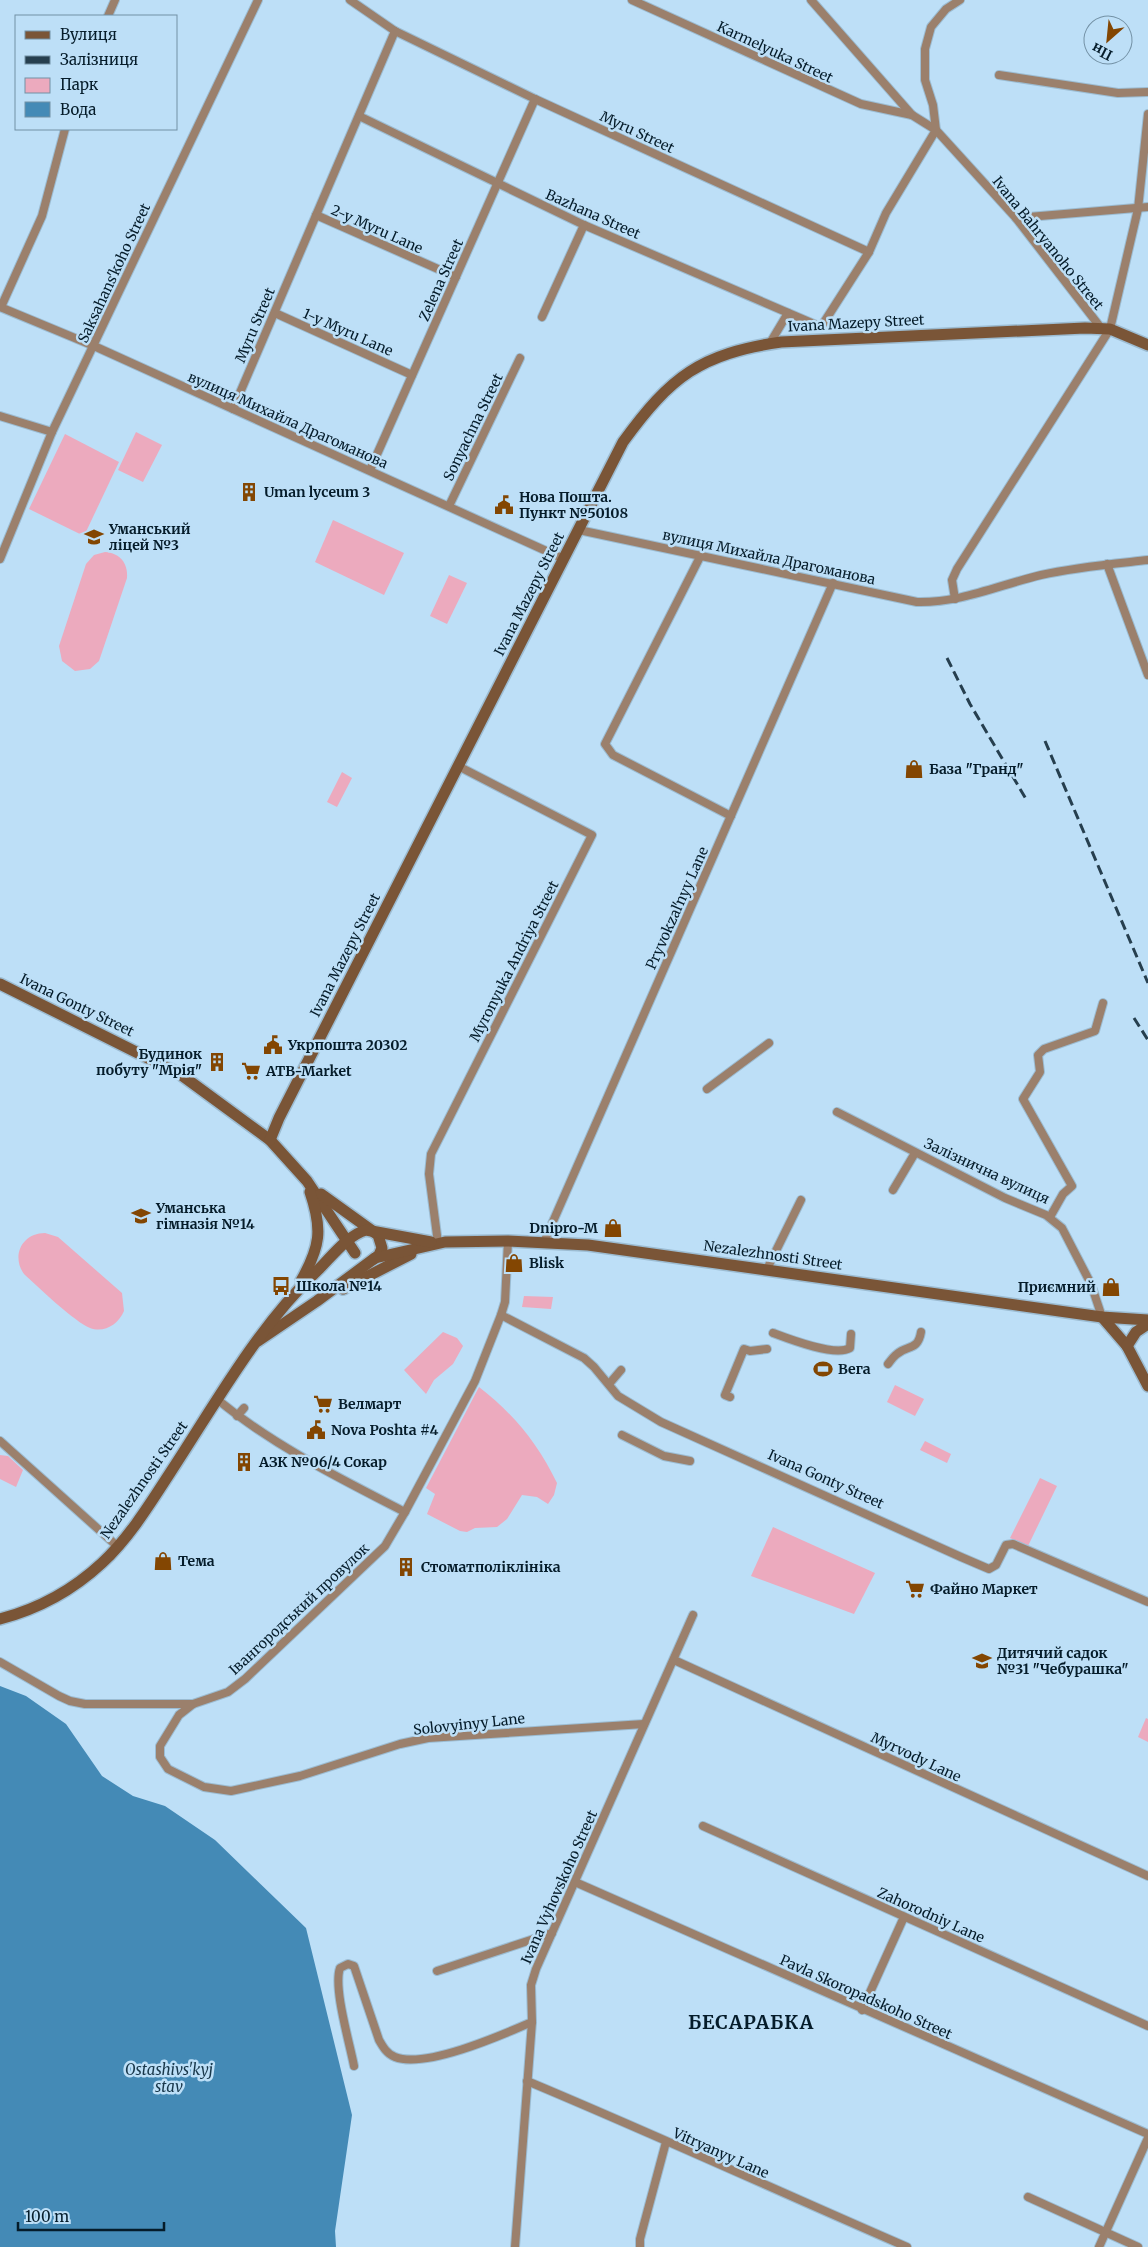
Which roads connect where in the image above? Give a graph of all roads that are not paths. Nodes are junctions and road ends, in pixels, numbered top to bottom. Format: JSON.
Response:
{"nodes":[{"id":1,"x":115,"y":0,"type":"edge"},
{"id":2,"x":258,"y":0,"type":"edge"},
{"id":3,"x":350,"y":0,"type":"edge"},
{"id":4,"x":632,"y":0,"type":"edge"},
{"id":5,"x":812,"y":0,"type":"edge"},
{"id":6,"x":960,"y":0,"type":"edge"},
{"id":7,"x":108,"y":15,"type":"edge"},
{"id":8,"x":395,"y":30,"type":"junction"},
{"id":9,"x":999,"y":74,"type":"dead end"},
{"id":10,"x":1148,"y":92,"type":"edge"},
{"id":11,"x":535,"y":99,"type":"junction"},
{"id":12,"x":1148,"y":114,"type":"edge"},
{"id":13,"x":912,"y":115,"type":"junction"},
{"id":14,"x":359,"y":116,"type":"junction"},
{"id":15,"x":64,"y":130,"type":"edge"},
{"id":16,"x":936,"y":130,"type":"junction"},
{"id":17,"x":497,"y":184,"type":"junction"},
{"id":18,"x":1148,"y":207,"type":"edge"},
{"id":19,"x":1138,"y":209,"type":"junction"},
{"id":20,"x":316,"y":215,"type":"junction"},
{"id":21,"x":1016,"y":218,"type":"junction"},
{"id":22,"x":584,"y":224,"type":"junction"},
{"id":23,"x":869,"y":252,"type":"junction"},
{"id":24,"x":456,"y":277,"type":"junction"},
{"id":25,"x":0,"y":307,"type":"edge"},
{"id":26,"x":274,"y":312,"type":"junction"},
{"id":27,"x":788,"y":313,"type":"junction"},
{"id":28,"x":542,"y":317,"type":"dead end"},
{"id":29,"x":1106,"y":329,"type":"junction"},
{"id":30,"x":770,"y":343,"type":"junction"},
{"id":31,"x":1148,"y":345,"type":"edge"},
{"id":32,"x":94,"y":346,"type":"junction"},
{"id":33,"x":520,"y":358,"type":"dead end"},
{"id":34,"x":412,"y":375,"type":"junction"},
{"id":35,"x":233,"y":409,"type":"junction"},
{"id":36,"x":0,"y":416,"type":"edge"},
{"id":37,"x":52,"y":432,"type":"junction"},
{"id":38,"x":370,"y":470,"type":"junction"},
{"id":39,"x":449,"y":506,"type":"junction"},
{"id":40,"x":579,"y":530,"type":"junction"},
{"id":41,"x":0,"y":556,"type":"edge"},
{"id":42,"x":701,"y":556,"type":"junction"},
{"id":43,"x":564,"y":559,"type":"junction"},
{"id":44,"x":1148,"y":560,"type":"edge"},
{"id":45,"x":1107,"y":564,"type":"junction"},
{"id":46,"x":833,"y":583,"type":"junction"},
{"id":47,"x":955,"y":599,"type":"junction"},
{"id":48,"x":1148,"y":675,"type":"edge"},
{"id":49,"x":458,"y":766,"type":"junction"},
{"id":50,"x":731,"y":816,"type":"junction"},
{"id":51,"x":0,"y":984,"type":"edge"},
{"id":52,"x":1102,"y":1003,"type":"dead end"},
{"id":53,"x":769,"y":1044,"type":"dead end"},
{"id":54,"x":707,"y":1089,"type":"dead end"},
{"id":55,"x":837,"y":1112,"type":"dead end"},
{"id":56,"x":270,"y":1140,"type":"junction"},
{"id":57,"x":915,"y":1153,"type":"junction"},
{"id":58,"x":307,"y":1181,"type":"junction"},
{"id":59,"x":893,"y":1190,"type":"dead end"},
{"id":60,"x":801,"y":1200,"type":"dead end"},
{"id":61,"x":1050,"y":1217,"type":"junction"},
{"id":62,"x":375,"y":1232,"type":"junction"},
{"id":63,"x":352,"y":1239,"type":"junction"},
{"id":64,"x":508,"y":1241,"type":"junction"},
{"id":65,"x":544,"y":1242,"type":"junction"},
{"id":66,"x":438,"y":1243,"type":"junction"},
{"id":67,"x":376,"y":1258,"type":"junction"},
{"id":68,"x":767,"y":1269,"type":"junction"},
{"id":69,"x":295,"y":1292,"type":"junction"},
{"id":70,"x":317,"y":1301,"type":"junction"},
{"id":71,"x":501,"y":1315,"type":"junction"},
{"id":72,"x":1102,"y":1317,"type":"junction"},
{"id":73,"x":1148,"y":1320,"type":"edge"},
{"id":74,"x":1148,"y":1324,"type":"edge"},
{"id":75,"x":920,"y":1332,"type":"dead end"},
{"id":76,"x":773,"y":1333,"type":"dead end"},
{"id":77,"x":851,"y":1334,"type":"dead end"},
{"id":78,"x":258,"y":1340,"type":"junction"},
{"id":79,"x":1128,"y":1346,"type":"junction"},
{"id":80,"x":767,"y":1349,"type":"dead end"},
{"id":81,"x":888,"y":1364,"type":"dead end"},
{"id":82,"x":621,"y":1370,"type":"dead end"},
{"id":83,"x":609,"y":1384,"type":"junction"},
{"id":84,"x":1148,"y":1386,"type":"edge"},
{"id":85,"x":730,"y":1397,"type":"dead end"},
{"id":86,"x":218,"y":1400,"type":"junction"},
{"id":87,"x":244,"y":1408,"type":"dead end"},
{"id":88,"x":237,"y":1416,"type":"junction"},
{"id":89,"x":622,"y":1435,"type":"dead end"},
{"id":90,"x":0,"y":1441,"type":"edge"},
{"id":91,"x":690,"y":1461,"type":"dead end"},
{"id":92,"x":405,"y":1512,"type":"junction"},
{"id":93,"x":118,"y":1546,"type":"junction"},
{"id":94,"x":1148,"y":1602,"type":"edge"},
{"id":95,"x":693,"y":1615,"type":"dead end"},
{"id":96,"x":0,"y":1619,"type":"edge"},
{"id":97,"x":674,"y":1660,"type":"junction"},
{"id":98,"x":0,"y":1662,"type":"edge"},
{"id":99,"x":193,"y":1704,"type":"junction"},
{"id":100,"x":644,"y":1724,"type":"junction"},
{"id":101,"x":703,"y":1826,"type":"dead end"},
{"id":102,"x":1148,"y":1876,"type":"edge"},
{"id":103,"x":575,"y":1882,"type":"junction"},
{"id":104,"x":904,"y":1917,"type":"junction"},
{"id":105,"x":552,"y":1933,"type":"junction"},
{"id":106,"x":437,"y":1971,"type":"dead end"},
{"id":107,"x":862,"y":2010,"type":"junction"},
{"id":108,"x":532,"y":2022,"type":"junction"},
{"id":109,"x":1148,"y":2026,"type":"edge"},
{"id":110,"x":354,"y":2066,"type":"dead end"},
{"id":111,"x":527,"y":2081,"type":"junction"},
{"id":112,"x":1148,"y":2136,"type":"edge"},
{"id":113,"x":666,"y":2142,"type":"junction"},
{"id":114,"x":1028,"y":2197,"type":"dead end"},
{"id":115,"x":1106,"y":2232,"type":"junction"},
{"id":116,"x":515,"y":2247,"type":"edge"},
{"id":117,"x":640,"y":2247,"type":"edge"},
{"id":118,"x":907,"y":2247,"type":"edge"},
{"id":119,"x":1099,"y":2247,"type":"edge"},
{"id":120,"x":1138,"y":2247,"type":"edge"}],
"edges":[{"from":1,"to":7,"type":"street"},
{"from":2,"to":32,"type":"street","name":"Saksahansʹkoho Street"},
{"from":3,"to":8,"type":"street","name":"Myru Street"},
{"from":4,"to":13,"type":"street","name":"Karmelyuka Street"},
{"from":5,"to":13,"type":"street","name":"Ivana Bahryanoho Street"},
{"from":6,"to":16,"type":"street"},
{"from":8,"to":11,"type":"street","name":"Myru Street"},
{"from":8,"to":14,"type":"street","name":"Myru Street"},
{"from":9,"to":10,"type":"street"},
{"from":11,"to":17,"type":"street","name":"Zelena Street"},
{"from":11,"to":23,"type":"street","name":"Myru Street"},
{"from":12,"to":19,"type":"street"},
{"from":13,"to":16,"type":"street","name":"Ivana Bahryanoho Street"},
{"from":14,"to":17,"type":"street","name":"Bazhana Street"},
{"from":14,"to":20,"type":"street","name":"Myru Street"},
{"from":15,"to":25,"type":"street"},
{"from":16,"to":21,"type":"street","name":"Ivana Bahryanoho Street"},
{"from":16,"to":23,"type":"street"},
{"from":17,"to":22,"type":"street","name":"Bazhana Street"},
{"from":17,"to":24,"type":"street","name":"Zelena Street"},
{"from":18,"to":19,"type":"street"},
{"from":19,"to":21,"type":"street"},
{"from":19,"to":29,"type":"street"},
{"from":20,"to":24,"type":"street","name":"2-y Myru Lane"},
{"from":20,"to":26,"type":"street","name":"Myru Street"},
{"from":21,"to":29,"type":"street","name":"Ivana Bahryanoho Street"},
{"from":22,"to":27,"type":"street","name":"Bazhana Street"},
{"from":22,"to":28,"type":"street"},
{"from":23,"to":27,"type":"street","name":"Bazhana Street"},
{"from":24,"to":34,"type":"street","name":"Zelena Street"},
{"from":25,"to":32,"type":"street","name":"вулиця Михайла Драгоманова"},
{"from":26,"to":34,"type":"street","name":"1-y Myru Lane"},
{"from":26,"to":35,"type":"street","name":"Myru Street"},
{"from":27,"to":30,"type":"street"},
{"from":29,"to":30,"type":"main road","name":"Ivana Mazepy Street"},
{"from":29,"to":31,"type":"main road"},
{"from":29,"to":47,"type":"street"},
{"from":30,"to":40,"type":"main road","name":"Ivana Mazepy Street"},
{"from":32,"to":35,"type":"street","name":"вулиця Михайла Драгоманова"},
{"from":32,"to":37,"type":"street","name":"Saksahansʹkoho Street"},
{"from":33,"to":39,"type":"street","name":"Sonyachna Street"},
{"from":34,"to":38,"type":"street","name":"Zelena Street"},
{"from":35,"to":38,"type":"street","name":"вулиця Михайла Драгоманова"},
{"from":36,"to":37,"type":"street"},
{"from":37,"to":41,"type":"street","name":"Saksahansʹkoho Street"},
{"from":38,"to":39,"type":"street","name":"вулиця Михайла Драгоманова"},
{"from":39,"to":43,"type":"street","name":"вулиця Михайла Драгоманова"},
{"from":40,"to":42,"type":"street","name":"вулиця Михайла Драгоманова"},
{"from":40,"to":43,"type":"main road","name":"Ivana Mazepy Street"},
{"from":42,"to":46,"type":"street","name":"вулиця Михайла Драгоманова"},
{"from":42,"to":50,"type":"street"},
{"from":43,"to":49,"type":"main road","name":"Ivana Mazepy Street"},
{"from":44,"to":45,"type":"street","name":"вулиця Михайла Драгоманова"},
{"from":45,"to":47,"type":"street","name":"вулиця Михайла Драгоманова"},
{"from":45,"to":48,"type":"street"},
{"from":46,"to":47,"type":"street","name":"вулиця Михайла Драгоманова"},
{"from":46,"to":50,"type":"street","name":"Pryvokzalʹnyy Lane"},
{"from":49,"to":56,"type":"main road","name":"Ivana Mazepy Street"},
{"from":49,"to":66,"type":"street","name":"Myronyuka Andriya Street"},
{"from":50,"to":65,"type":"street","name":"Pryvokzalʹnyy Lane"},
{"from":51,"to":56,"type":"main road","name":"Ivana Gonty Street"},
{"from":52,"to":61,"type":"street"},
{"from":53,"to":54,"type":"street"},
{"from":55,"to":57,"type":"street","name":"Залізнична вулиця"},
{"from":56,"to":58,"type":"main road","name":"Ivana Gonty Street"},
{"from":57,"to":59,"type":"street"},
{"from":57,"to":61,"type":"street","name":"Залізнична вулиця"},
{"from":58,"to":62,"type":"main road","name":"Ivana Gonty Street"},
{"from":58,"to":63,"type":"main road","name":"Ivana Gonty Street"},
{"from":58,"to":69,"type":"main road","name":"Ivana Gonty Street"},
{"from":60,"to":68,"type":"street"},
{"from":61,"to":72,"type":"street","name":"Залізнична вулиця"},
{"from":62,"to":63,"type":"main road"},
{"from":62,"to":66,"type":"main road","name":"Nezalezhnosti Street"},
{"from":62,"to":67,"type":"main road"},
{"from":63,"to":67,"type":"main road","name":"Ivana Gonty Street"},
{"from":63,"to":69,"type":"main road","name":"Nezalezhnosti Street"},
{"from":64,"to":65,"type":"main road","name":"Nezalezhnosti Street"},
{"from":64,"to":66,"type":"main road","name":"Nezalezhnosti Street"},
{"from":64,"to":71,"type":"street","name":"Івангородський провулок"},
{"from":65,"to":68,"type":"main road","name":"Nezalezhnosti Street"},
{"from":66,"to":67,"type":"main road","name":"Nezalezhnosti Street"},
{"from":66,"to":70,"type":"main road","name":"Nezalezhnosti Street"},
{"from":67,"to":70,"type":"main road","name":"Nezalezhnosti Street"},
{"from":68,"to":72,"type":"main road","name":"Nezalezhnosti Street"},
{"from":69,"to":78,"type":"main road","name":"Nezalezhnosti Street"},
{"from":70,"to":78,"type":"main road","name":"Nezalezhnosti Street"},
{"from":71,"to":83,"type":"street","name":"Ivana Gonty Street"},
{"from":71,"to":92,"type":"street","name":"Івангородський провулок"},
{"from":72,"to":73,"type":"main road"},
{"from":72,"to":79,"type":"main road","name":"Залізнична вулиця"},
{"from":74,"to":79,"type":"main road"},
{"from":75,"to":81,"type":"street"},
{"from":76,"to":77,"type":"street"},
{"from":78,"to":86,"type":"main road","name":"Nezalezhnosti Street"},
{"from":79,"to":84,"type":"main road","name":"Залізнична вулиця"},
{"from":80,"to":85,"type":"street"},
{"from":82,"to":83,"type":"street"},
{"from":83,"to":94,"type":"street","name":"Ivana Gonty Street"},
{"from":86,"to":88,"type":"street"},
{"from":86,"to":93,"type":"main road","name":"Nezalezhnosti Street"},
{"from":87,"to":88,"type":"street"},
{"from":88,"to":92,"type":"street"},
{"from":89,"to":91,"type":"street"},
{"from":90,"to":93,"type":"street"},
{"from":92,"to":99,"type":"street","name":"Івангородський провулок"},
{"from":93,"to":96,"type":"main road","name":"Nezalezhnosti Street"},
{"from":95,"to":97,"type":"street","name":"Ivana Vyhovskoho Street"},
{"from":97,"to":100,"type":"street","name":"Ivana Vyhovskoho Street"},
{"from":97,"to":102,"type":"street","name":"Myrvody Lane"},
{"from":98,"to":99,"type":"street"},
{"from":99,"to":100,"type":"street","name":"Solovyinyy Lane"},
{"from":100,"to":103,"type":"street","name":"Ivana Vyhovskoho Street"},
{"from":101,"to":104,"type":"street","name":"Zahorodniy Lane"},
{"from":103,"to":105,"type":"street","name":"Ivana Vyhovskoho Street"},
{"from":103,"to":107,"type":"street","name":"Pavla Skoropadskoho Street"},
{"from":104,"to":107,"type":"street"},
{"from":104,"to":109,"type":"street","name":"Zahorodniy Lane"},
{"from":105,"to":106,"type":"street"},
{"from":105,"to":108,"type":"street","name":"Ivana Vyhovskoho Street"},
{"from":107,"to":112,"type":"street","name":"Pavla Skoropadskoho Street"},
{"from":108,"to":110,"type":"street"},
{"from":108,"to":111,"type":"street","name":"Ivana Vyhovskoho Street"},
{"from":111,"to":113,"type":"street","name":"Vitryanyy Lane"},
{"from":111,"to":116,"type":"street","name":"Ivana Vyhovskoho Street"},
{"from":112,"to":115,"type":"street"},
{"from":113,"to":117,"type":"street"},
{"from":113,"to":118,"type":"street","name":"Vitryanyy Lane"},
{"from":114,"to":115,"type":"street"},
{"from":115,"to":119,"type":"street"},
{"from":115,"to":120,"type":"street"}]}
